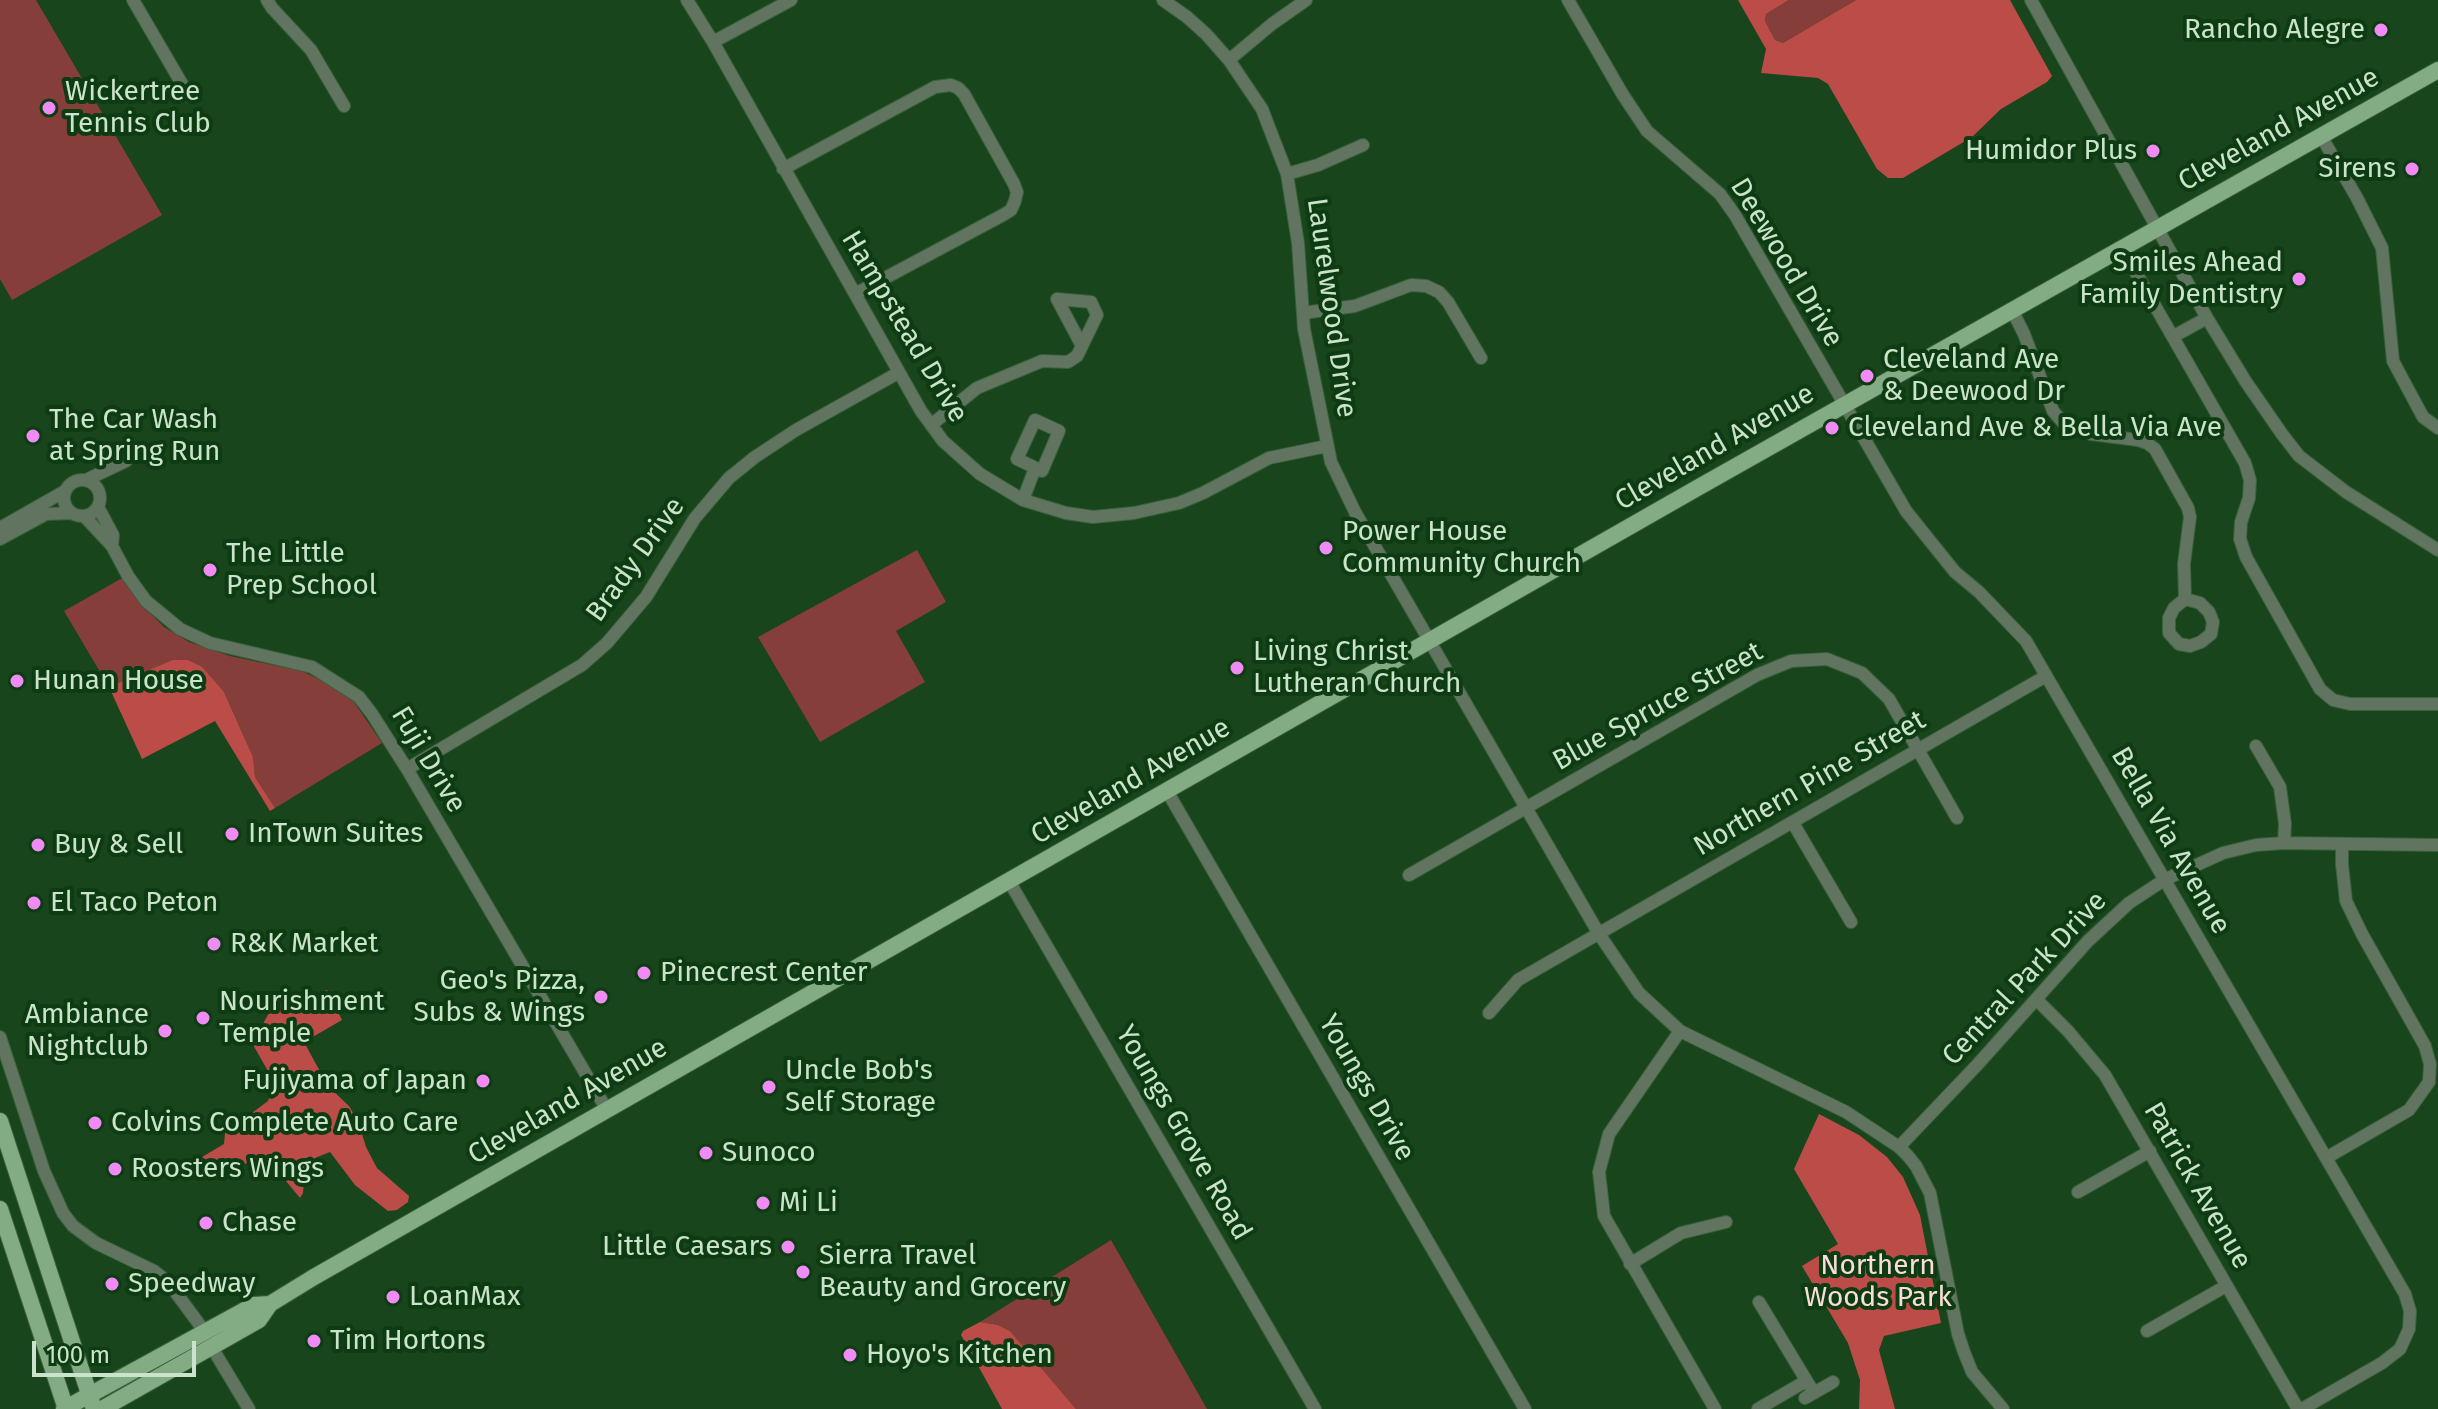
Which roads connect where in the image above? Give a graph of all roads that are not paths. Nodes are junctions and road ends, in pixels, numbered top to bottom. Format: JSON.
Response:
{"nodes":[{"id":1,"x":133,"y":0,"type":"edge"},
{"id":2,"x":267,"y":0,"type":"edge"},
{"id":3,"x":687,"y":0,"type":"edge"},
{"id":4,"x":791,"y":0,"type":"edge"},
{"id":5,"x":1163,"y":0,"type":"edge"},
{"id":6,"x":1306,"y":0,"type":"edge"},
{"id":7,"x":1568,"y":0,"type":"edge"},
{"id":8,"x":2031,"y":0,"type":"edge"},
{"id":9,"x":713,"y":42,"type":"junction"},
{"id":10,"x":1229,"y":60,"type":"junction"},
{"id":11,"x":2438,"y":70,"type":"edge"},
{"id":12,"x":189,"y":96,"type":"dead end"},
{"id":13,"x":344,"y":106,"type":"dead end"},
{"id":14,"x":2321,"y":136,"type":"junction"},
{"id":15,"x":1363,"y":145,"type":"dead end"},
{"id":16,"x":783,"y":169,"type":"junction"},
{"id":17,"x":1287,"y":174,"type":"junction"},
{"id":18,"x":2158,"y":228,"type":"junction"},
{"id":19,"x":2135,"y":271,"type":"dead end"},
{"id":20,"x":855,"y":294,"type":"junction"},
{"id":21,"x":2012,"y":310,"type":"junction"},
{"id":22,"x":1303,"y":313,"type":"junction"},
{"id":23,"x":2207,"y":318,"type":"junction"},
{"id":24,"x":2174,"y":336,"type":"junction"},
{"id":25,"x":1082,"y":346,"type":"dead end"},
{"id":26,"x":1481,"y":358,"type":"dead end"},
{"id":27,"x":898,"y":373,"type":"junction"},
{"id":28,"x":1843,"y":405,"type":"junction"},
{"id":29,"x":931,"y":425,"type":"junction"},
{"id":30,"x":2438,"y":428,"type":"edge"},
{"id":31,"x":1327,"y":446,"type":"junction"},
{"id":32,"x":126,"y":461,"type":"dead end"},
{"id":33,"x":112,"y":468,"type":"junction"},
{"id":34,"x":1035,"y":468,"type":"dead end"},
{"id":35,"x":86,"y":480,"type":"junction"},
{"id":36,"x":65,"y":491,"type":"junction"},
{"id":37,"x":99,"y":491,"type":"junction"},
{"id":38,"x":1023,"y":500,"type":"junction"},
{"id":39,"x":98,"y":507,"type":"junction"},
{"id":40,"x":78,"y":515,"type":"junction"},
{"id":41,"x":0,"y":528,"type":"edge"},
{"id":42,"x":0,"y":539,"type":"edge"},
{"id":43,"x":112,"y":546,"type":"junction"},
{"id":44,"x":2438,"y":550,"type":"edge"},
{"id":45,"x":2185,"y":599,"type":"dead end"},
{"id":46,"x":1430,"y":641,"type":"junction"},
{"id":47,"x":2046,"y":676,"type":"junction"},
{"id":48,"x":2438,"y":704,"type":"edge"},
{"id":49,"x":2256,"y":746,"type":"dead end"},
{"id":50,"x":1919,"y":749,"type":"junction"},
{"id":51,"x":407,"y":769,"type":"junction"},
{"id":52,"x":1167,"y":791,"type":"junction"},
{"id":53,"x":1526,"y":809,"type":"junction"},
{"id":54,"x":1957,"y":818,"type":"dead end"},
{"id":55,"x":1793,"y":823,"type":"junction"},
{"id":56,"x":2284,"y":843,"type":"junction"},
{"id":57,"x":2342,"y":844,"type":"junction"},
{"id":58,"x":2438,"y":845,"type":"edge"},
{"id":59,"x":1409,"y":875,"type":"dead end"},
{"id":60,"x":2164,"y":880,"type":"junction"},
{"id":61,"x":1009,"y":881,"type":"junction"},
{"id":62,"x":1851,"y":922,"type":"dead end"},
{"id":63,"x":1599,"y":934,"type":"junction"},
{"id":64,"x":2037,"y":1000,"type":"junction"},
{"id":65,"x":1489,"y":1013,"type":"dead end"},
{"id":66,"x":1680,"y":1031,"type":"junction"},
{"id":67,"x":0,"y":1037,"type":"edge"},
{"id":68,"x":607,"y":1110,"type":"junction"},
{"id":69,"x":0,"y":1121,"type":"edge"},
{"id":70,"x":1899,"y":1147,"type":"junction"},
{"id":71,"x":2150,"y":1151,"type":"junction"},
{"id":72,"x":2326,"y":1158,"type":"junction"},
{"id":73,"x":2078,"y":1192,"type":"dead end"},
{"id":74,"x":0,"y":1209,"type":"edge"},
{"id":75,"x":1726,"y":1222,"type":"dead end"},
{"id":76,"x":1630,"y":1264,"type":"junction"},
{"id":77,"x":2226,"y":1286,"type":"junction"},
{"id":78,"x":1759,"y":1302,"type":"dead end"},
{"id":79,"x":2147,"y":1331,"type":"dead end"},
{"id":80,"x":208,"y":1339,"type":"junction"},
{"id":81,"x":1806,"y":1381,"type":"junction"},
{"id":82,"x":1833,"y":1382,"type":"dead end"},
{"id":83,"x":92,"y":1402,"type":"edge"},
{"id":84,"x":65,"y":1409,"type":"edge"},
{"id":85,"x":102,"y":1409,"type":"edge"},
{"id":86,"x":249,"y":1409,"type":"edge"},
{"id":87,"x":1315,"y":1409,"type":"edge"},
{"id":88,"x":1525,"y":1409,"type":"edge"},
{"id":89,"x":1715,"y":1409,"type":"edge"},
{"id":90,"x":1758,"y":1409,"type":"edge"},
{"id":91,"x":2003,"y":1409,"type":"edge"},
{"id":92,"x":2300,"y":1409,"type":"edge"}],
"edges":[{"from":1,"to":12,"type":"street"},
{"from":2,"to":13,"type":"street"},
{"from":3,"to":9,"type":"street","name":"Hampstead Drive"},
{"from":4,"to":9,"type":"street"},
{"from":5,"to":10,"type":"street","name":"Laurelwood Drive"},
{"from":6,"to":10,"type":"street"},
{"from":7,"to":28,"type":"street","name":"Deewood Drive"},
{"from":8,"to":18,"type":"street"},
{"from":9,"to":16,"type":"street","name":"Hampstead Drive"},
{"from":10,"to":17,"type":"street","name":"Laurelwood Drive"},
{"from":11,"to":14,"type":"main road","name":"Cleveland Avenue"},
{"from":14,"to":18,"type":"main road","name":"Cleveland Avenue"},
{"from":14,"to":30,"type":"street"},
{"from":15,"to":17,"type":"street"},
{"from":16,"to":20,"type":"street","name":"Hampstead Drive"},
{"from":16,"to":20,"type":"street"},
{"from":17,"to":22,"type":"street","name":"Laurelwood Drive"},
{"from":18,"to":21,"type":"main road","name":"Cleveland Avenue"},
{"from":18,"to":23,"type":"street"},
{"from":19,"to":24,"type":"street"},
{"from":20,"to":27,"type":"street","name":"Hampstead Drive"},
{"from":21,"to":28,"type":"main road","name":"Cleveland Avenue"},
{"from":21,"to":45,"type":"street"},
{"from":22,"to":26,"type":"street"},
{"from":22,"to":31,"type":"street","name":"Laurelwood Drive"},
{"from":23,"to":24,"type":"street"},
{"from":23,"to":44,"type":"street"},
{"from":24,"to":48,"type":"street"},
{"from":25,"to":29,"type":"street"},
{"from":27,"to":29,"type":"street","name":"Hampstead Drive"},
{"from":27,"to":51,"type":"street","name":"Brady Drive"},
{"from":28,"to":46,"type":"main road","name":"Cleveland Avenue"},
{"from":28,"to":47,"type":"street","name":"Bella Via Avenue"},
{"from":29,"to":38,"type":"street","name":"Hampstead Drive"},
{"from":31,"to":38,"type":"street","name":"Hampstead Drive"},
{"from":31,"to":46,"type":"street","name":"Laurelwood Drive"},
{"from":32,"to":33,"type":"street"},
{"from":33,"to":35,"type":"street"},
{"from":33,"to":37,"type":"street"},
{"from":34,"to":38,"type":"street"},
{"from":35,"to":36,"type":"street"},
{"from":35,"to":37,"type":"street"},
{"from":36,"to":40,"type":"street"},
{"from":36,"to":41,"type":"street"},
{"from":37,"to":39,"type":"street"},
{"from":39,"to":40,"type":"street"},
{"from":39,"to":43,"type":"street","name":"Fuji Drive"},
{"from":40,"to":42,"type":"street"},
{"from":40,"to":43,"type":"street","name":"Fuji Drive"},
{"from":43,"to":51,"type":"street","name":"Fuji Drive"},
{"from":46,"to":52,"type":"main road","name":"Cleveland Avenue"},
{"from":46,"to":53,"type":"street","name":"Laurelwood Drive"},
{"from":47,"to":50,"type":"street","name":"Northern Pine Street"},
{"from":47,"to":60,"type":"street","name":"Bella Via Avenue"},
{"from":49,"to":56,"type":"street"},
{"from":50,"to":53,"type":"street","name":"Blue Spruce Street"},
{"from":50,"to":54,"type":"street","name":"Blue Spruce Street"},
{"from":50,"to":55,"type":"street","name":"Northern Pine Street"},
{"from":51,"to":68,"type":"street","name":"Fuji Drive"},
{"from":52,"to":61,"type":"main road","name":"Cleveland Avenue"},
{"from":52,"to":88,"type":"street","name":"Youngs Drive"},
{"from":53,"to":59,"type":"street","name":"Blue Spruce Street"},
{"from":53,"to":63,"type":"street","name":"Laurelwood Drive"},
{"from":55,"to":62,"type":"street"},
{"from":55,"to":63,"type":"street","name":"Northern Pine Street"},
{"from":56,"to":57,"type":"street","name":"Central Park Drive"},
{"from":56,"to":60,"type":"street","name":"Central Park Drive"},
{"from":57,"to":58,"type":"street","name":"Central Park Drive"},
{"from":57,"to":72,"type":"street"},
{"from":60,"to":64,"type":"street","name":"Central Park Drive"},
{"from":60,"to":72,"type":"street","name":"Bella Via Avenue"},
{"from":61,"to":68,"type":"main road","name":"Cleveland Avenue"},
{"from":61,"to":87,"type":"street","name":"Youngs Grove Road"},
{"from":63,"to":65,"type":"street","name":"Northern Pine Street"},
{"from":63,"to":66,"type":"street","name":"Laurelwood Drive"},
{"from":64,"to":70,"type":"street","name":"Central Park Drive"},
{"from":64,"to":71,"type":"street","name":"Patrick Avenue"},
{"from":66,"to":70,"type":"street","name":"Laurelwood Drive"},
{"from":66,"to":76,"type":"street"},
{"from":67,"to":80,"type":"street"},
{"from":68,"to":80,"type":"main road","name":"Cleveland Avenue"},
{"from":69,"to":83,"type":"main road"},
{"from":70,"to":91,"type":"street","name":"Laurelwood Drive"},
{"from":71,"to":73,"type":"street"},
{"from":71,"to":77,"type":"street","name":"Patrick Avenue"},
{"from":72,"to":92,"type":"street","name":"Bella Via Avenue"},
{"from":74,"to":84,"type":"main road"},
{"from":75,"to":76,"type":"street"},
{"from":76,"to":89,"type":"street"},
{"from":77,"to":79,"type":"street"},
{"from":77,"to":92,"type":"street","name":"Patrick Avenue"},
{"from":78,"to":81,"type":"street"},
{"from":80,"to":83,"type":"main road","name":"Cleveland Avenue"},
{"from":80,"to":85,"type":"main road","name":"Cleveland Avenue"},
{"from":80,"to":86,"type":"street"},
{"from":81,"to":82,"type":"street"},
{"from":81,"to":90,"type":"street"},
{"from":83,"to":84,"type":"main road","name":"Cleveland Avenue"}]}
